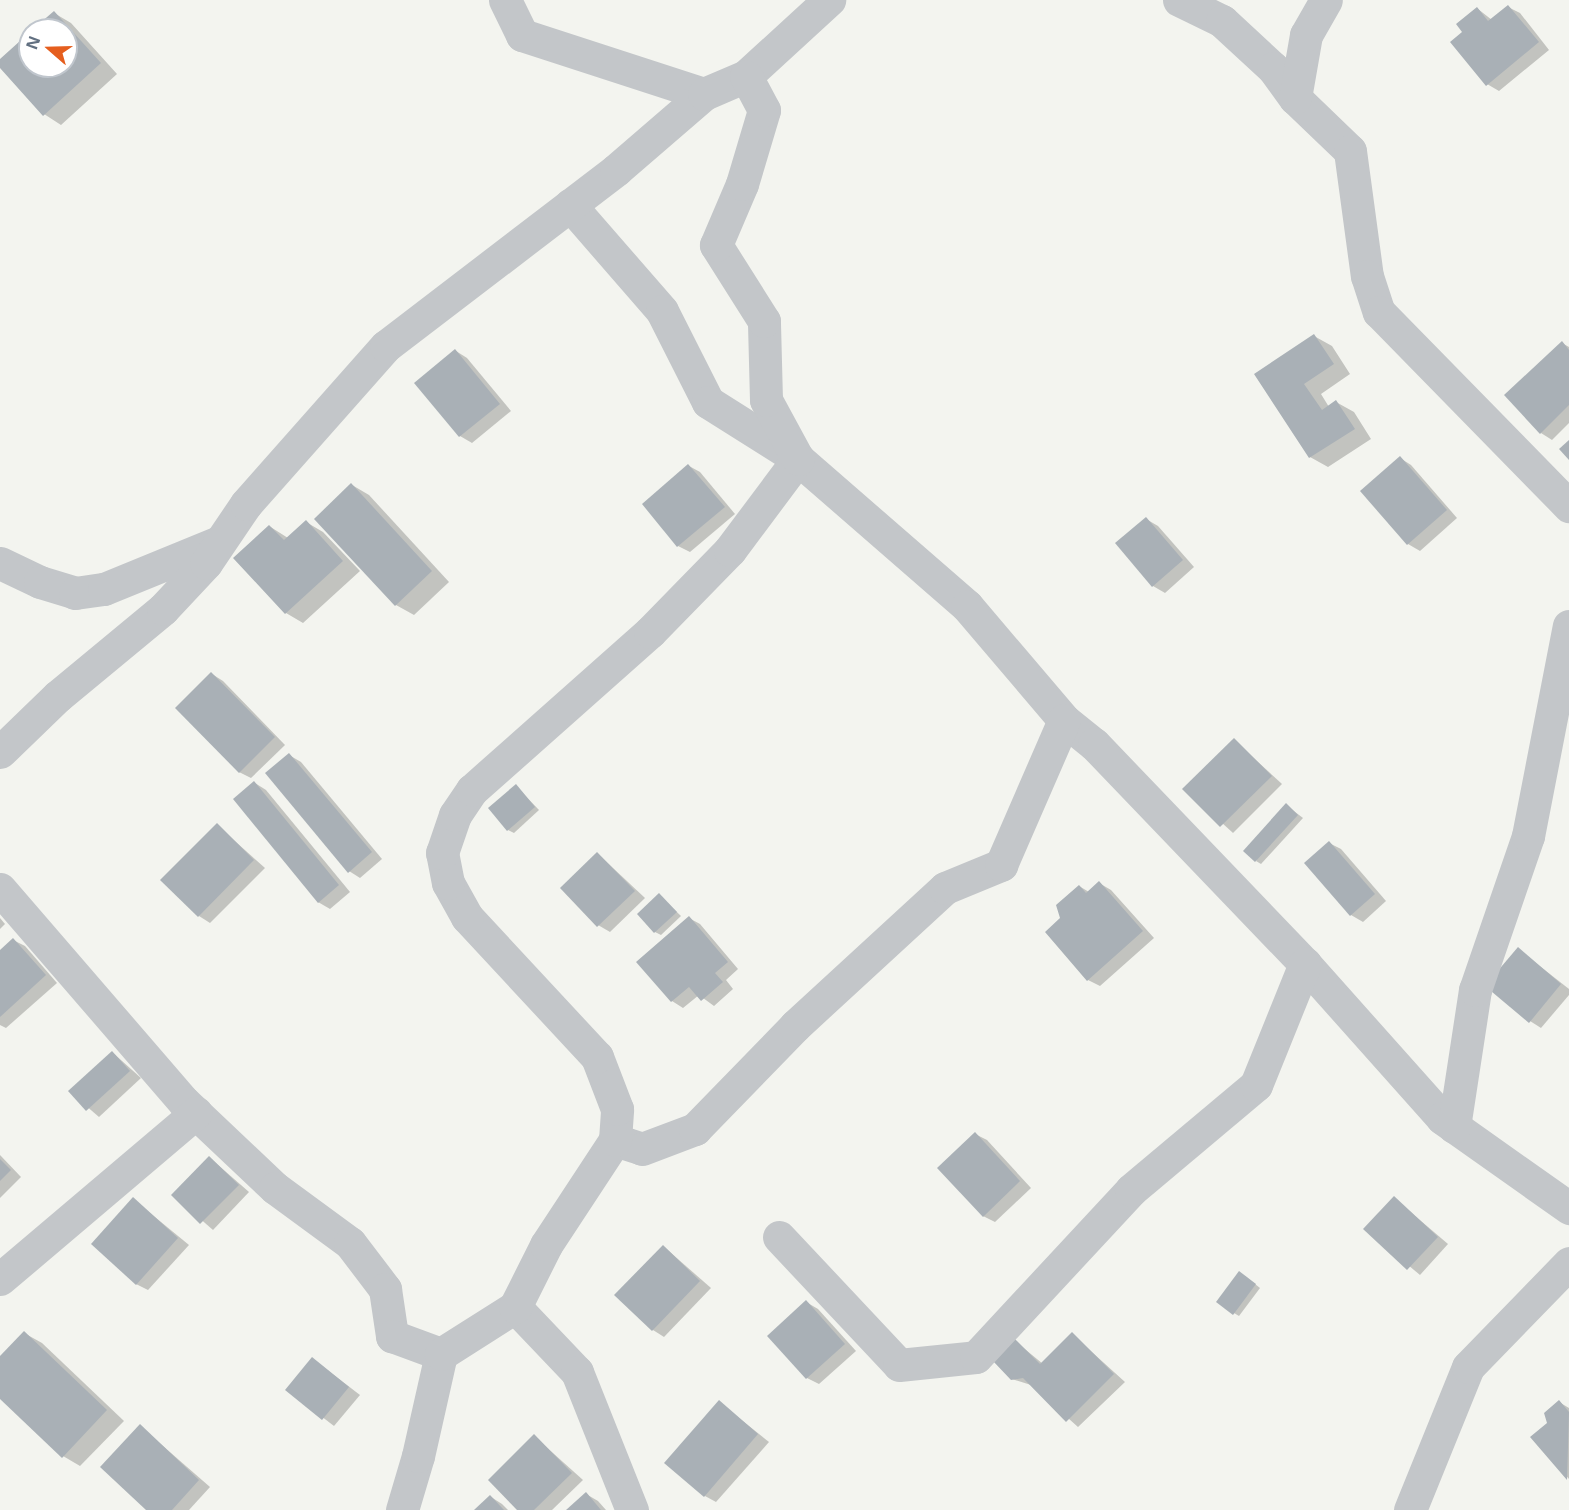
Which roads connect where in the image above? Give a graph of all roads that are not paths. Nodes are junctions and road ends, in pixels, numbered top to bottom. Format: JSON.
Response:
{"nodes":[{"id":1,"x":505,"y":0,"type":"edge"},
{"id":2,"x":829,"y":0,"type":"edge"},
{"id":3,"x":1179,"y":0,"type":"edge"},
{"id":4,"x":1326,"y":0,"type":"edge"},
{"id":5,"x":746,"y":76,"type":"junction"},
{"id":6,"x":704,"y":94,"type":"junction"},
{"id":7,"x":1295,"y":98,"type":"junction"},
{"id":8,"x":570,"y":205,"type":"junction"},
{"id":9,"x":798,"y":459,"type":"junction"},
{"id":10,"x":1569,"y":506,"type":"edge"},
{"id":11,"x":221,"y":541,"type":"junction"},
{"id":12,"x":0,"y":563,"type":"edge"},
{"id":13,"x":1569,"y":626,"type":"edge"},
{"id":14,"x":1064,"y":720,"type":"junction"},
{"id":15,"x":0,"y":752,"type":"edge"},
{"id":16,"x":0,"y":889,"type":"edge"},
{"id":17,"x":1305,"y":964,"type":"junction"},
{"id":18,"x":196,"y":1113,"type":"junction"},
{"id":19,"x":1454,"y":1127,"type":"junction"},
{"id":20,"x":615,"y":1140,"type":"junction"},
{"id":21,"x":1569,"y":1208,"type":"edge"},
{"id":22,"x":779,"y":1237,"type":"dead end"},
{"id":23,"x":1569,"y":1263,"type":"edge"},
{"id":24,"x":0,"y":1279,"type":"edge"},
{"id":25,"x":515,"y":1307,"type":"junction"},
{"id":26,"x":441,"y":1354,"type":"junction"},
{"id":27,"x":402,"y":1510,"type":"edge"},
{"id":28,"x":632,"y":1510,"type":"edge"},
{"id":29,"x":1410,"y":1510,"type":"edge"}],
"edges":[{"from":1,"to":6,"type":"street"},
{"from":2,"to":5,"type":"street"},
{"from":3,"to":7,"type":"street"},
{"from":4,"to":7,"type":"street"},
{"from":5,"to":6,"type":"street"},
{"from":5,"to":9,"type":"street"},
{"from":6,"to":8,"type":"street"},
{"from":7,"to":10,"type":"street"},
{"from":8,"to":9,"type":"street"},
{"from":8,"to":11,"type":"street"},
{"from":9,"to":14,"type":"street"},
{"from":9,"to":20,"type":"street"},
{"from":11,"to":12,"type":"street"},
{"from":11,"to":15,"type":"street"},
{"from":13,"to":19,"type":"street"},
{"from":14,"to":17,"type":"street"},
{"from":14,"to":20,"type":"street"},
{"from":16,"to":18,"type":"street"},
{"from":17,"to":19,"type":"street"},
{"from":17,"to":22,"type":"street"},
{"from":18,"to":24,"type":"street"},
{"from":18,"to":26,"type":"street"},
{"from":19,"to":21,"type":"street"},
{"from":20,"to":25,"type":"street"},
{"from":23,"to":29,"type":"street"},
{"from":25,"to":26,"type":"street"},
{"from":25,"to":28,"type":"street"},
{"from":26,"to":27,"type":"street"}]}
